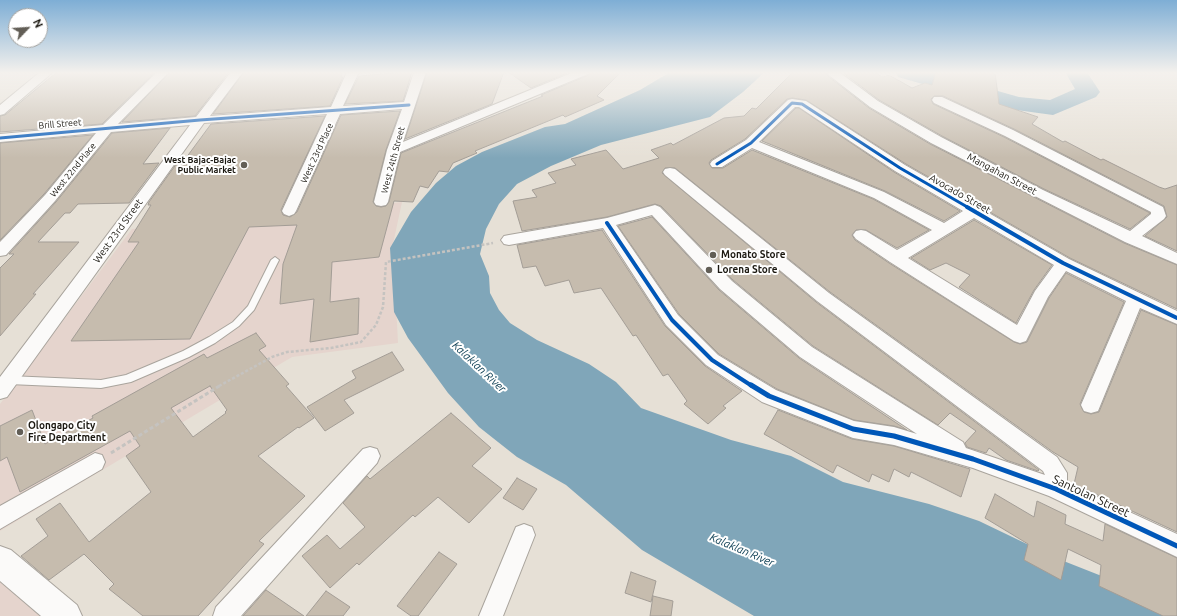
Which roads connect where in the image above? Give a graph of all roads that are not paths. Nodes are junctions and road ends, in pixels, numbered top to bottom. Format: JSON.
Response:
{"nodes":[{"id":1,"x":12,"y":101,"type":"edge"},
{"id":2,"x":134,"y":101,"type":"edge"},
{"id":3,"x":215,"y":101,"type":"edge"},
{"id":4,"x":341,"y":101,"type":"edge"},
{"id":5,"x":410,"y":101,"type":"edge"},
{"id":6,"x":514,"y":101,"type":"edge"},
{"id":7,"x":870,"y":101,"type":"edge"},
{"id":8,"x":940,"y":101,"type":"edge"},
{"id":9,"x":409,"y":105,"type":"junction"},
{"id":10,"x":338,"y":109,"type":"junction"},
{"id":11,"x":0,"y":111,"type":"edge"},
{"id":12,"x":200,"y":120,"type":"junction"},
{"id":13,"x":107,"y":128,"type":"junction"},
{"id":14,"x":0,"y":138,"type":"edge"},
{"id":15,"x":750,"y":143,"type":"junction"},
{"id":16,"x":394,"y":150,"type":"junction"},
{"id":17,"x":717,"y":164,"type":"dead end"},
{"id":18,"x":670,"y":172,"type":"dead end"},
{"id":19,"x":381,"y":202,"type":"dead end"},
{"id":20,"x":289,"y":212,"type":"dead end"},
{"id":21,"x":973,"y":212,"type":"junction"},
{"id":22,"x":607,"y":223,"type":"junction"},
{"id":23,"x":943,"y":229,"type":"junction"},
{"id":24,"x":861,"y":235,"type":"dead end"},
{"id":25,"x":1130,"y":238,"type":"junction"},
{"id":26,"x":509,"y":240,"type":"dead end"},
{"id":27,"x":0,"y":251,"type":"edge"},
{"id":28,"x":896,"y":258,"type":"junction"},
{"id":29,"x":1177,"y":259,"type":"edge"},
{"id":30,"x":275,"y":260,"type":"dead end"},
{"id":31,"x":1063,"y":263,"type":"junction"},
{"id":32,"x":1136,"y":298,"type":"junction"},
{"id":33,"x":1177,"y":318,"type":"edge"},
{"id":34,"x":4,"y":386,"type":"edge"},
{"id":35,"x":1091,"y":406,"type":"dead end"},
{"id":36,"x":370,"y":456,"type":"dead end"},
{"id":37,"x":973,"y":459,"type":"junction"},
{"id":38,"x":95,"y":462,"type":"road end"},
{"id":39,"x":1056,"y":489,"type":"junction"},
{"id":40,"x":0,"y":518,"type":"edge"},
{"id":41,"x":524,"y":535,"type":"dead end"},
{"id":42,"x":1177,"y":546,"type":"edge"},
{"id":43,"x":0,"y":561,"type":"edge"},
{"id":44,"x":66,"y":616,"type":"edge"},
{"id":45,"x":224,"y":616,"type":"edge"},
{"id":46,"x":491,"y":616,"type":"edge"}],
"edges":[{"from":1,"to":11,"type":"street"},
{"from":2,"to":13,"type":"street","name":"West 22nd Place"},
{"from":3,"to":12,"type":"street","name":"West 23rd Street"},
{"from":4,"to":10,"type":"street","name":"West 23rd Place"},
{"from":5,"to":9,"type":"street","name":"West 24th Street"},
{"from":6,"to":16,"type":"street"},
{"from":7,"to":25,"type":"street","name":"Mangahan Street"},
{"from":8,"to":25,"type":"street"},
{"from":9,"to":10,"type":"street","name":"Brill Street"},
{"from":9,"to":16,"type":"street","name":"West 24th Street"},
{"from":10,"to":12,"type":"street","name":"Brill Street"},
{"from":10,"to":20,"type":"street","name":"West 23rd Place"},
{"from":12,"to":13,"type":"street","name":"Brill Street"},
{"from":12,"to":34,"type":"street","name":"West 23rd Street"},
{"from":13,"to":14,"type":"street","name":"Brill Street"},
{"from":13,"to":27,"type":"street","name":"West 22nd Place"},
{"from":15,"to":17,"type":"street","name":"Avocado Street"},
{"from":15,"to":21,"type":"street","name":"Avocado Street"},
{"from":15,"to":23,"type":"street"},
{"from":16,"to":19,"type":"street","name":"West 24th Street"},
{"from":18,"to":39,"type":"street"},
{"from":21,"to":23,"type":"street"},
{"from":21,"to":31,"type":"street","name":"Avocado Street"},
{"from":22,"to":26,"type":"street"},
{"from":22,"to":37,"type":"street"},
{"from":22,"to":37,"type":"street"},
{"from":23,"to":28,"type":"street"},
{"from":24,"to":28,"type":"street"},
{"from":25,"to":29,"type":"street","name":"Mangahan Street"},
{"from":28,"to":31,"type":"street"},
{"from":30,"to":34,"type":"lane"},
{"from":31,"to":32,"type":"street","name":"Avocado Street"},
{"from":32,"to":33,"type":"street","name":"Avocado Street"},
{"from":32,"to":35,"type":"street"},
{"from":36,"to":45,"type":"street"},
{"from":37,"to":39,"type":"street","name":"Santolan Street"},
{"from":38,"to":40,"type":"street"},
{"from":39,"to":42,"type":"street","name":"Santolan Street"},
{"from":41,"to":46,"type":"street"},
{"from":43,"to":44,"type":"street"}]}
